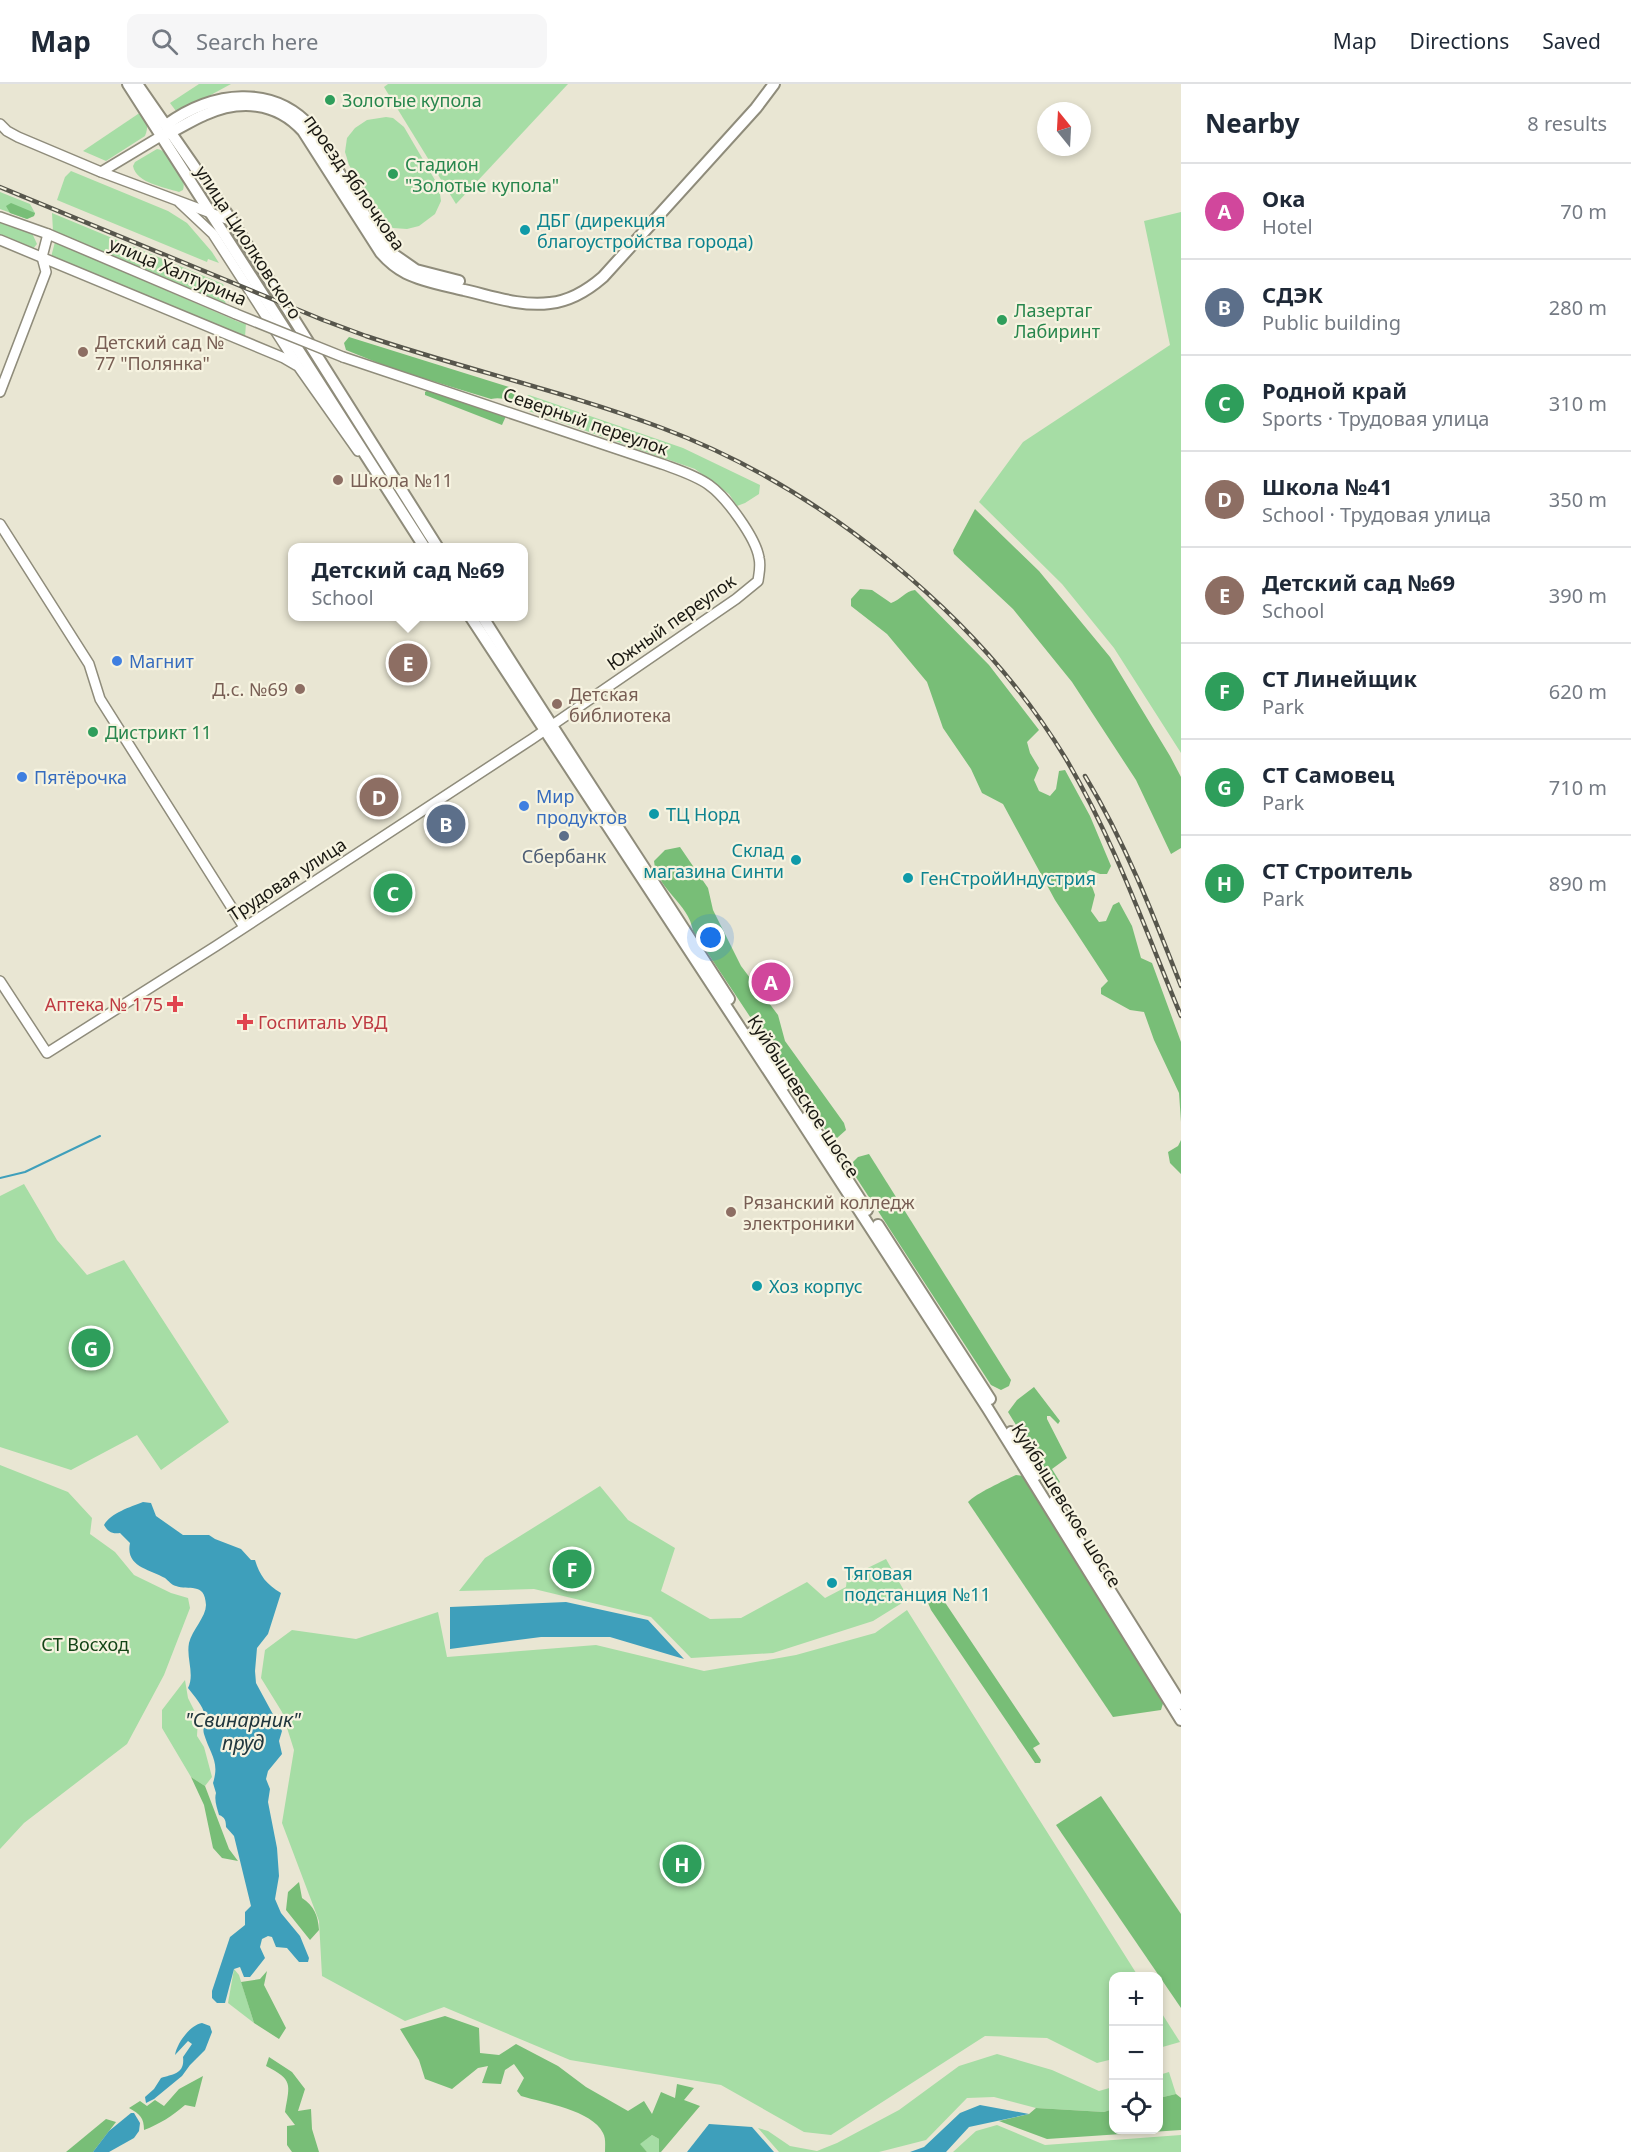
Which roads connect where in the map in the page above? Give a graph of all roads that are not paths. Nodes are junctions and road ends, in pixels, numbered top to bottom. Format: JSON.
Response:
{"nodes":[{"id":1,"x":128,"y":84,"type":"edge"},
{"id":2,"x":137,"y":84,"type":"edge"},
{"id":3,"x":774,"y":84,"type":"edge"},
{"id":4,"x":0,"y":124,"type":"edge"},
{"id":5,"x":166,"y":131,"type":"junction"},
{"id":6,"x":101,"y":172,"type":"junction"},
{"id":7,"x":180,"y":203,"type":"junction"},
{"id":8,"x":213,"y":214,"type":"junction"},
{"id":9,"x":0,"y":217,"type":"edge"},
{"id":10,"x":232,"y":221,"type":"junction"},
{"id":11,"x":48,"y":234,"type":"junction"},
{"id":12,"x":0,"y":240,"type":"edge"},
{"id":13,"x":42,"y":257,"type":"junction"},
{"id":14,"x":343,"y":357,"type":"joint"},
{"id":15,"x":298,"y":366,"type":"junction"},
{"id":16,"x":0,"y":392,"type":"edge"},
{"id":17,"x":346,"y":415,"type":"junction"},
{"id":18,"x":393,"y":499,"type":"junction"},
{"id":19,"x":0,"y":524,"type":"edge"},
{"id":20,"x":422,"y":543,"type":"edge"},
{"id":21,"x":435,"y":543,"type":"edge"},
{"id":22,"x":758,"y":581,"type":"joint"},
{"id":23,"x":473,"y":621,"type":"edge"},
{"id":24,"x":485,"y":621,"type":"edge"},
{"id":25,"x":547,"y":728,"type":"junction"},
{"id":26,"x":244,"y":927,"type":"junction"},
{"id":27,"x":0,"y":981,"type":"edge"},
{"id":28,"x":1181,"y":1704,"type":"edge"},
{"id":29,"x":1181,"y":1720,"type":"edge"}],
"edges":[{"from":1,"to":5,"type":"main road","name":"улица Циолковского"},
{"from":2,"to":5,"type":"main road","name":"улица Циолковского"},
{"from":3,"to":5,"type":"main road","name":"проезд Яблочкова"},
{"from":4,"to":6,"type":"street"},
{"from":5,"to":6,"type":"street"},
{"from":5,"to":8,"type":"main road","name":"улица Циолковского"},
{"from":5,"to":10,"type":"main road","name":"улица Циолковского"},
{"from":6,"to":7,"type":"street"},
{"from":7,"to":8,"type":"street"},
{"from":7,"to":15,"type":"street"},
{"from":8,"to":10,"type":"street"},
{"from":8,"to":17,"type":"main road","name":"улица Циолковского"},
{"from":9,"to":11,"type":"street","name":"улица Халтурина"},
{"from":10,"to":17,"type":"main road","name":"улица Циолковского"},
{"from":11,"to":13,"type":"street"},
{"from":11,"to":14,"type":"street","name":"улица Халтурина","bridge":true},
{"from":12,"to":13,"type":"street"},
{"from":13,"to":15,"type":"street"},
{"from":13,"to":16,"type":"street"},
{"from":14,"to":22,"type":"street","name":"Северный переулок"},
{"from":15,"to":18,"type":"street"},
{"from":17,"to":18,"type":"main road"},
{"from":17,"to":21,"type":"main road"},
{"from":18,"to":20,"type":"main road"},
{"from":19,"to":26,"type":"street"},
{"from":22,"to":25,"type":"street","name":"Южный переулок"},
{"from":23,"to":25,"type":"main road","name":"Куйбышевское шоссе"},
{"from":24,"to":25,"type":"main road","name":"Куйбышевское шоссе"},
{"from":25,"to":26,"type":"street","name":"Трудовая улица"},
{"from":25,"to":28,"type":"main road","name":"Куйбышевское шоссе"},
{"from":25,"to":29,"type":"main road","name":"Куйбышевское шоссе"},
{"from":26,"to":27,"type":"street","name":"Трудовая улица"}]}
